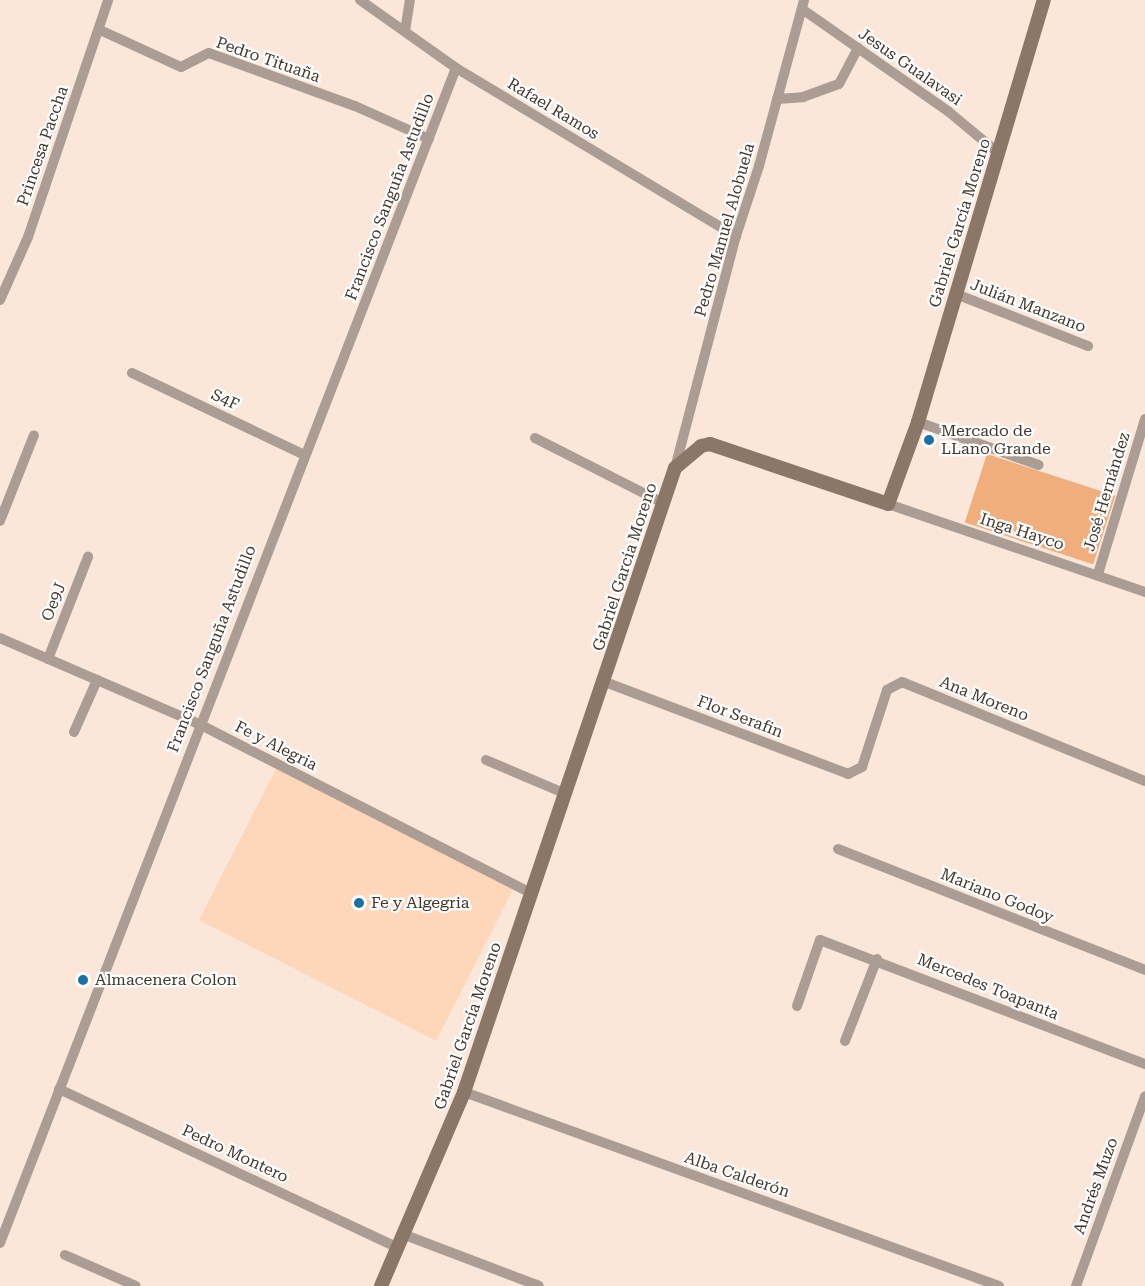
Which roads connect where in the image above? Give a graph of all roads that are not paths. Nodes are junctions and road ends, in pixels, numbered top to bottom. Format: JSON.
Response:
{"nodes":[{"id":1,"x":108,"y":0,"type":"edge"},
{"id":2,"x":360,"y":0,"type":"edge"},
{"id":3,"x":410,"y":0,"type":"edge"},
{"id":4,"x":1044,"y":0,"type":"edge"},
{"id":5,"x":803,"y":5,"type":"edge"},
{"id":6,"x":100,"y":30,"type":"junction"},
{"id":7,"x":405,"y":31,"type":"junction"},
{"id":8,"x":858,"y":48,"type":"junction"},
{"id":9,"x":456,"y":68,"type":"junction"},
{"id":10,"x":777,"y":99,"type":"junction"},
{"id":11,"x":429,"y":139,"type":"junction"},
{"id":12,"x":998,"y":152,"type":"junction"},
{"id":13,"x":736,"y":236,"type":"junction"},
{"id":14,"x":956,"y":294,"type":"junction"},
{"id":15,"x":0,"y":300,"type":"edge"},
{"id":16,"x":1088,"y":346,"type":"dead end"},
{"id":17,"x":132,"y":374,"type":"dead end"},
{"id":18,"x":1145,"y":418,"type":"edge"},
{"id":19,"x":918,"y":422,"type":"junction"},
{"id":20,"x":34,"y":435,"type":"dead end"},
{"id":21,"x":535,"y":438,"type":"dead end"},
{"id":22,"x":304,"y":455,"type":"junction"},
{"id":23,"x":1039,"y":465,"type":"dead end"},
{"id":24,"x":675,"y":468,"type":"junction"},
{"id":25,"x":663,"y":503,"type":"junction"},
{"id":26,"x":888,"y":504,"type":"junction"},
{"id":27,"x":0,"y":521,"type":"edge"},
{"id":28,"x":88,"y":557,"type":"dead end"},
{"id":29,"x":1098,"y":574,"type":"junction"},
{"id":30,"x":1145,"y":592,"type":"edge"},
{"id":31,"x":0,"y":638,"type":"edge"},
{"id":32,"x":48,"y":659,"type":"junction"},
{"id":33,"x":97,"y":680,"type":"junction"},
{"id":34,"x":605,"y":682,"type":"junction"},
{"id":35,"x":199,"y":723,"type":"junction"},
{"id":36,"x":74,"y":732,"type":"dead end"},
{"id":37,"x":486,"y":760,"type":"dead end"},
{"id":38,"x":862,"y":766,"type":"joint"},
{"id":39,"x":1145,"y":781,"type":"edge"},
{"id":40,"x":566,"y":794,"type":"junction"},
{"id":41,"x":838,"y":849,"type":"dead end"},
{"id":42,"x":532,"y":894,"type":"junction"},
{"id":43,"x":877,"y":959,"type":"junction"},
{"id":44,"x":1145,"y":970,"type":"edge"},
{"id":45,"x":797,"y":1006,"type":"dead end"},
{"id":46,"x":845,"y":1041,"type":"dead end"},
{"id":47,"x":1145,"y":1064,"type":"edge"},
{"id":48,"x":59,"y":1089,"type":"junction"},
{"id":49,"x":464,"y":1092,"type":"junction"},
{"id":50,"x":1145,"y":1096,"type":"edge"},
{"id":51,"x":405,"y":1235,"type":"junction"},
{"id":52,"x":0,"y":1243,"type":"edge"},
{"id":53,"x":398,"y":1248,"type":"junction"},
{"id":54,"x":65,"y":1255,"type":"dead end"},
{"id":55,"x":136,"y":1286,"type":"edge"},
{"id":56,"x":381,"y":1286,"type":"edge"},
{"id":57,"x":539,"y":1286,"type":"edge"},
{"id":58,"x":999,"y":1286,"type":"edge"},
{"id":59,"x":1076,"y":1286,"type":"edge"}],
"edges":[{"from":1,"to":6,"type":"street","name":"Princesa Paccha"},
{"from":2,"to":7,"type":"street","name":"Rafael Ramos"},
{"from":3,"to":7,"type":"street"},
{"from":4,"to":12,"type":"street","name":"Gabriel García Moreno"},
{"from":5,"to":8,"type":"street","name":"Jesus Gualavasi"},
{"from":5,"to":10,"type":"street","name":"Pedro Manuel Alobuela"},
{"from":6,"to":11,"type":"street","name":"Pedro Tituaña"},
{"from":6,"to":15,"type":"street","name":"Princesa Paccha"},
{"from":7,"to":9,"type":"street","name":"Rafael Ramos"},
{"from":8,"to":10,"type":"street"},
{"from":8,"to":12,"type":"street","name":"Jesus Gualavasi"},
{"from":9,"to":11,"type":"street","name":"Francisco Sanguña Astudillo"},
{"from":9,"to":13,"type":"street","name":"Rafael Ramos"},
{"from":10,"to":13,"type":"street","name":"Pedro Manuel Alobuela"},
{"from":11,"to":22,"type":"street","name":"Francisco Sanguña Astudillo"},
{"from":12,"to":14,"type":"street","name":"Gabriel García Moreno"},
{"from":13,"to":24,"type":"street","name":"Pedro Manuel Alobuela"},
{"from":14,"to":16,"type":"street","name":"Julián Manzano"},
{"from":14,"to":19,"type":"street","name":"Gabriel García Moreno"},
{"from":17,"to":22,"type":"street","name":"S4F"},
{"from":18,"to":29,"type":"street","name":"José Hernández"},
{"from":19,"to":23,"type":"street"},
{"from":19,"to":26,"type":"street","name":"Gabriel García Moreno"},
{"from":20,"to":27,"type":"street"},
{"from":21,"to":25,"type":"street"},
{"from":22,"to":35,"type":"street","name":"Francisco Sanguña Astudillo"},
{"from":24,"to":25,"type":"street","name":"Gabriel García Moreno"},
{"from":24,"to":26,"type":"street","name":"Gabriel García Moreno"},
{"from":25,"to":34,"type":"street","name":"Gabriel García Moreno"},
{"from":26,"to":29,"type":"street","name":"Inga Hayco"},
{"from":28,"to":32,"type":"street","name":"Oe9J"},
{"from":29,"to":30,"type":"street","name":"Inga Hayco"},
{"from":31,"to":32,"type":"street","name":"Fe y Alegria"},
{"from":32,"to":33,"type":"street","name":"Fe y Alegria"},
{"from":33,"to":35,"type":"street","name":"Fe y Alegria"},
{"from":33,"to":36,"type":"street"},
{"from":34,"to":38,"type":"street","name":"Flor Serafin"},
{"from":34,"to":40,"type":"street","name":"Gabriel García Moreno"},
{"from":35,"to":42,"type":"street","name":"Fe y Alegria"},
{"from":35,"to":48,"type":"street","name":"Francisco Sanguña Astudillo"},
{"from":37,"to":40,"type":"street"},
{"from":38,"to":39,"type":"street","name":"Ana Moreno"},
{"from":40,"to":42,"type":"street","name":"Gabriel García Moreno"},
{"from":41,"to":44,"type":"street","name":"Mariano Godoy"},
{"from":42,"to":49,"type":"street","name":"Gabriel García Moreno"},
{"from":43,"to":45,"type":"street","name":"Mercedes Toapanta"},
{"from":43,"to":46,"type":"street"},
{"from":43,"to":47,"type":"street","name":"Mercedes Toapanta"},
{"from":48,"to":52,"type":"street","name":"Francisco Sanguña Astudillo"},
{"from":48,"to":53,"type":"street","name":"Pedro Montero"},
{"from":49,"to":51,"type":"street","name":"Gabriel García Moreno"},
{"from":49,"to":58,"type":"street","name":"Alba Calderón"},
{"from":50,"to":59,"type":"street","name":"Andrés Muzo"},
{"from":51,"to":53,"type":"street","name":"Gabriel García Moreno"},
{"from":51,"to":57,"type":"street"},
{"from":53,"to":56,"type":"street","name":"Gabriel García Moreno"},
{"from":54,"to":55,"type":"street"}]}
